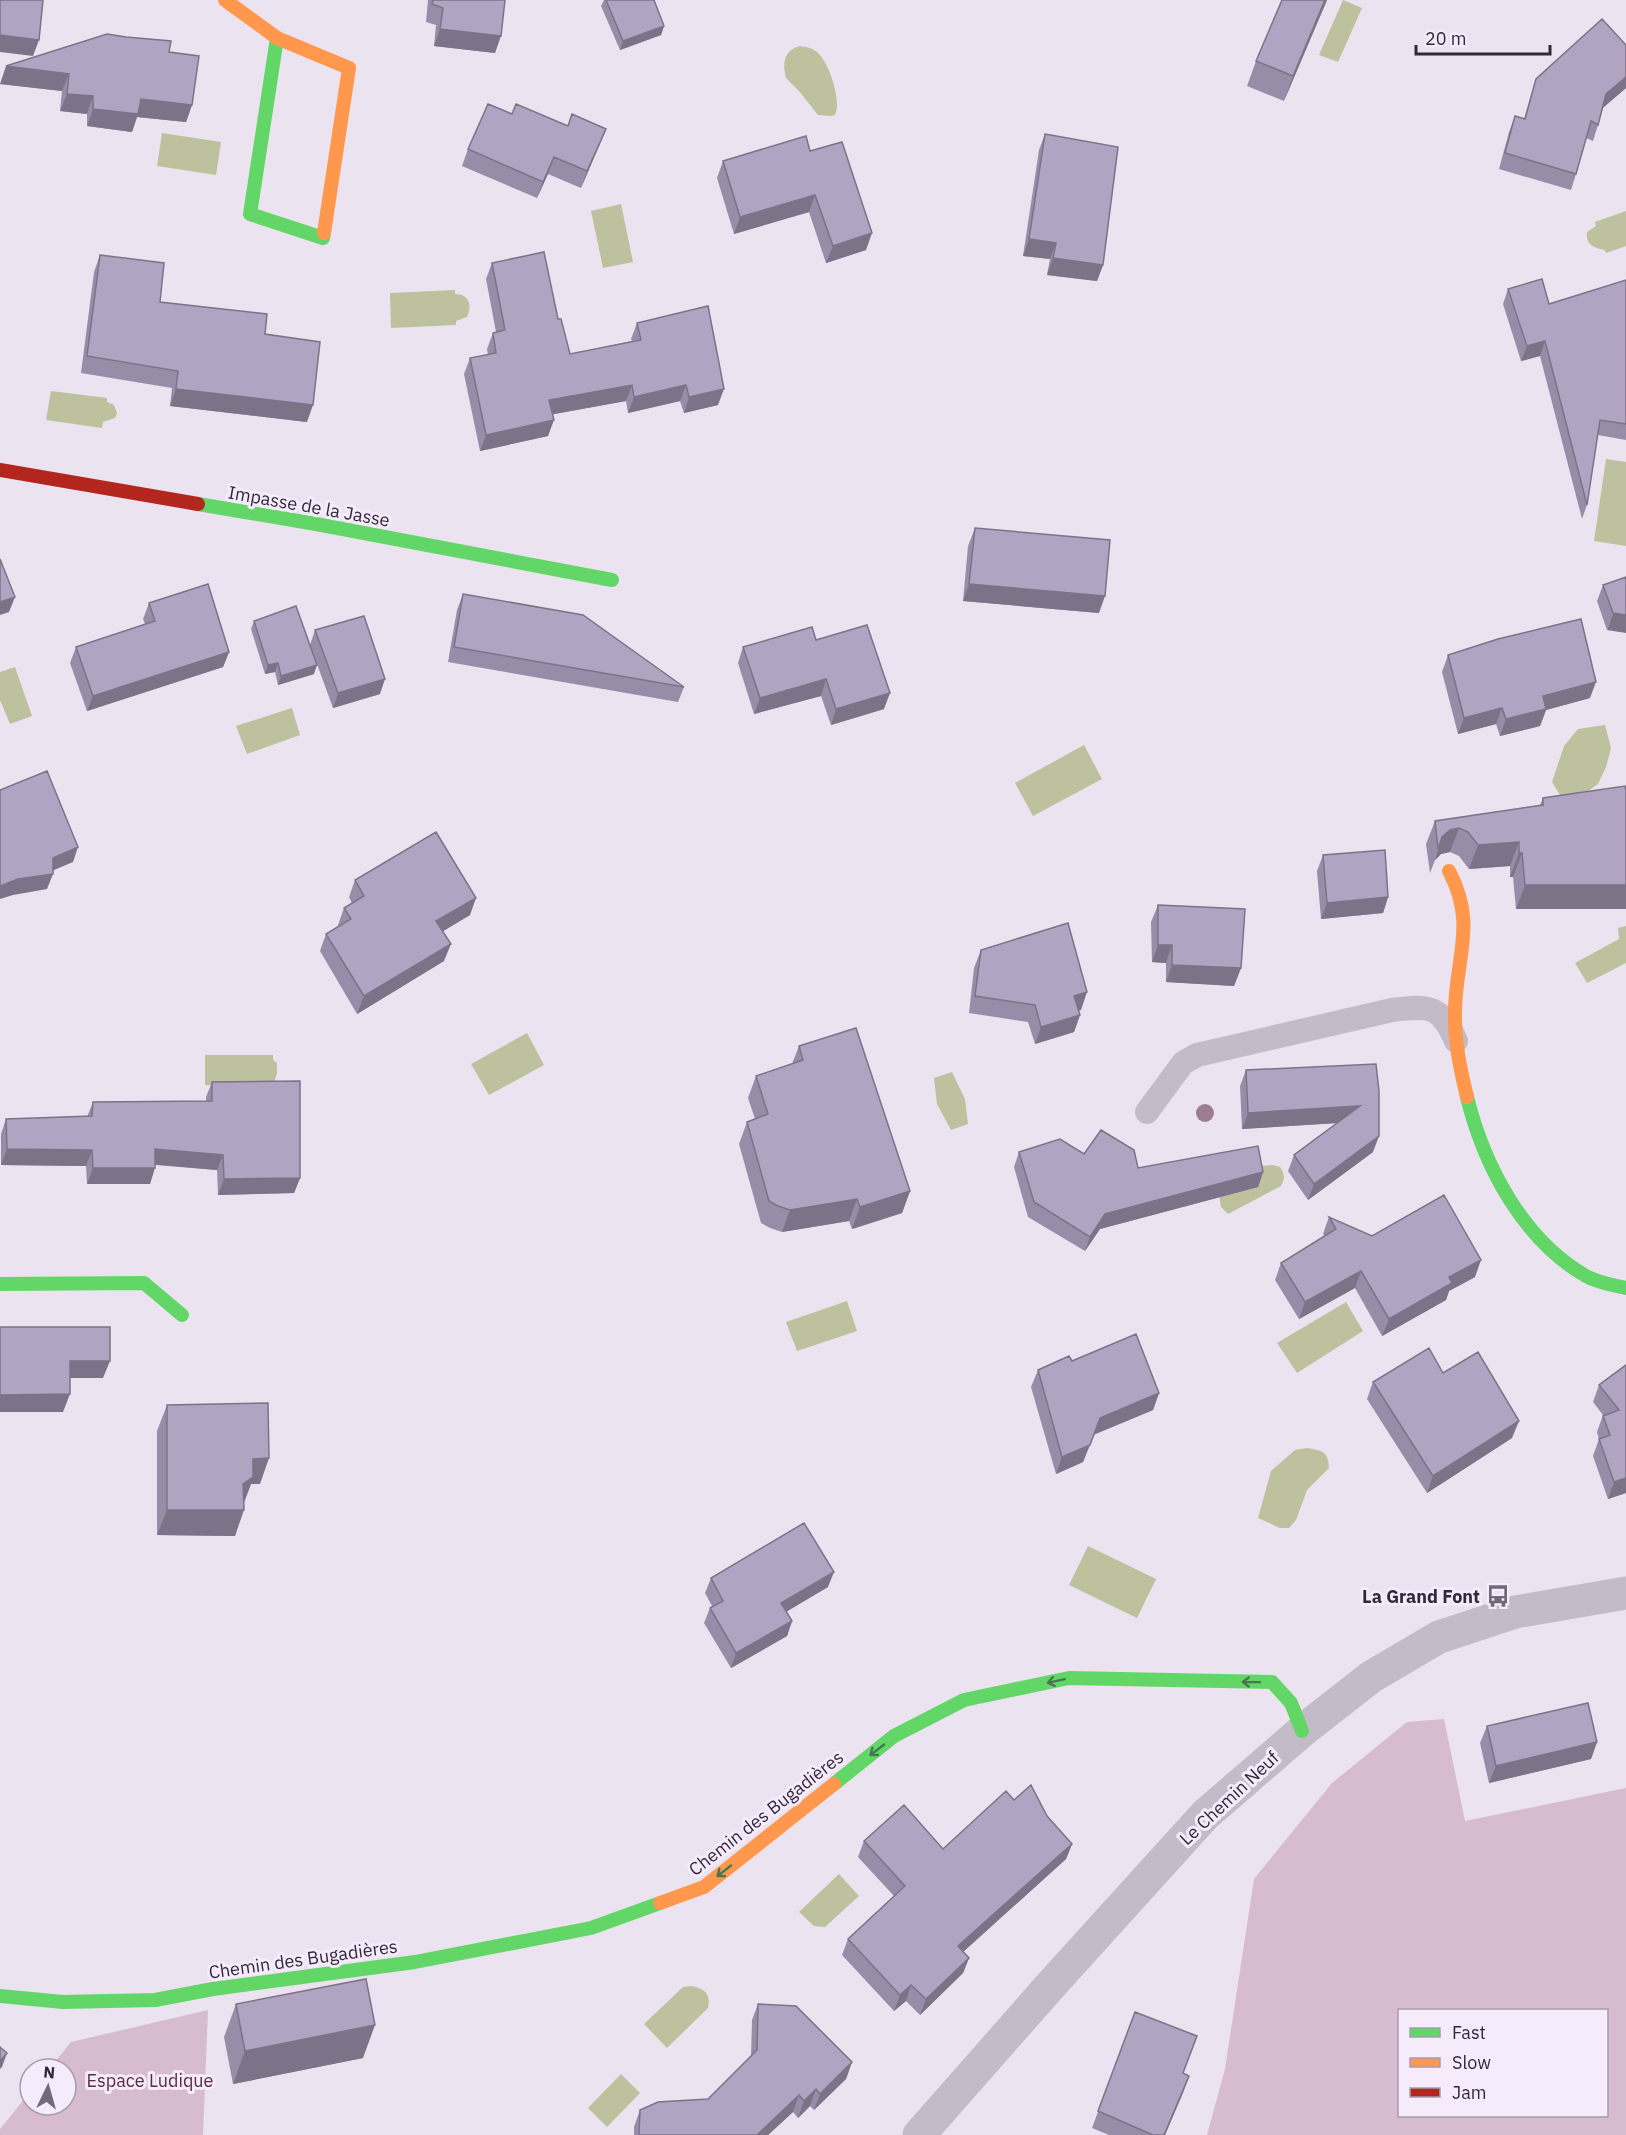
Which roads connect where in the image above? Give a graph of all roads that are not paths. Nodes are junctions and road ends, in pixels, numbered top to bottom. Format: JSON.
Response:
{"nodes":[{"id":1,"x":225,"y":0,"type":"edge"},
{"id":2,"x":277,"y":38,"type":"junction"},
{"id":3,"x":0,"y":470,"type":"edge"},
{"id":4,"x":612,"y":580,"type":"dead end"},
{"id":5,"x":1449,"y":871,"type":"dead end"},
{"id":6,"x":1457,"y":1043,"type":"junction"},
{"id":7,"x":1147,"y":1112,"type":"dead end"},
{"id":8,"x":0,"y":1284,"type":"edge"},
{"id":9,"x":1626,"y":1288,"type":"edge"},
{"id":10,"x":182,"y":1315,"type":"dead end"},
{"id":11,"x":1626,"y":1593,"type":"edge"},
{"id":12,"x":1302,"y":1731,"type":"junction"},
{"id":13,"x":0,"y":1996,"type":"edge"},
{"id":14,"x":919,"y":2135,"type":"edge"}],
"edges":[{"from":1,"to":2,"type":"street"},
{"from":2,"to":2,"type":"street"},
{"from":3,"to":4,"type":"street","name":"Impasse de la Jasse"},
{"from":5,"to":6,"type":"street"},
{"from":6,"to":7,"type":"lane"},
{"from":6,"to":9,"type":"street"},
{"from":8,"to":10,"type":"street"},
{"from":11,"to":12,"type":"street","name":"Le Chemin Neuf"},
{"from":12,"to":13,"type":"street","name":"Chemin des Bugadières","one_way":true},
{"from":12,"to":14,"type":"street","name":"Le Chemin Neuf"}]}
